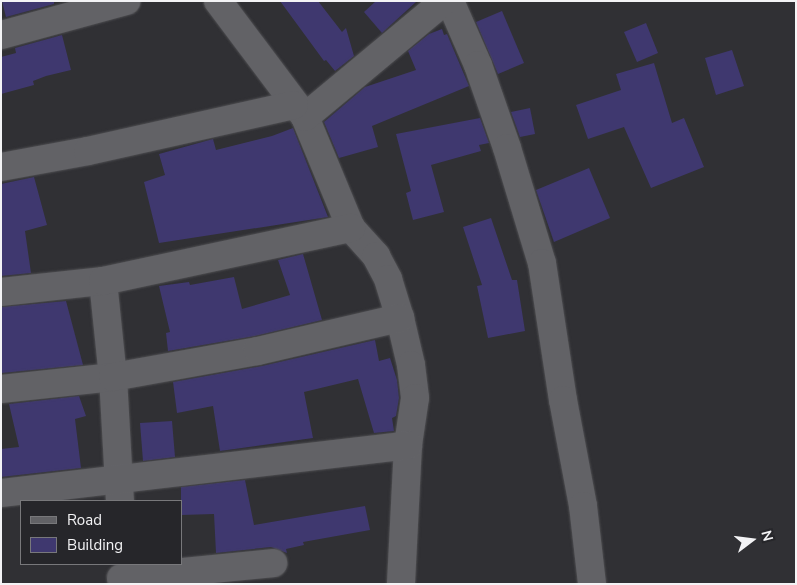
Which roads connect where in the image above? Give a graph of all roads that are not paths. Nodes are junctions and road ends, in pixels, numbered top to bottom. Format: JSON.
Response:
{"nodes":[{"id":1,"x":126,"y":1,"type":"edge"},
{"id":2,"x":218,"y":1,"type":"edge"},
{"id":3,"x":444,"y":1,"type":"edge"},
{"id":4,"x":450,"y":1,"type":"edge"},
{"id":5,"x":1,"y":35,"type":"edge"},
{"id":6,"x":299,"y":111,"type":"junction"},
{"id":7,"x":1,"y":167,"type":"edge"},
{"id":8,"x":351,"y":228,"type":"junction"},
{"id":9,"x":103,"y":280,"type":"junction"},
{"id":10,"x":1,"y":292,"type":"edge"},
{"id":11,"x":400,"y":318,"type":"junction"},
{"id":12,"x":113,"y":377,"type":"junction"},
{"id":13,"x":1,"y":390,"type":"edge"},
{"id":14,"x":408,"y":445,"type":"junction"},
{"id":15,"x":120,"y":491,"type":"edge"},
{"id":16,"x":1,"y":493,"type":"edge"},
{"id":17,"x":273,"y":563,"type":"dead end"},
{"id":18,"x":121,"y":575,"type":"edge"},
{"id":19,"x":401,"y":584,"type":"edge"},
{"id":20,"x":592,"y":584,"type":"edge"}],
"edges":[{"from":1,"to":5,"type":"street"},
{"from":2,"to":6,"type":"street"},
{"from":3,"to":6,"type":"street"},
{"from":4,"to":20,"type":"street"},
{"from":6,"to":7,"type":"street"},
{"from":6,"to":8,"type":"street"},
{"from":8,"to":9,"type":"street"},
{"from":8,"to":11,"type":"street"},
{"from":9,"to":10,"type":"street"},
{"from":9,"to":12,"type":"street"},
{"from":11,"to":12,"type":"street"},
{"from":11,"to":14,"type":"street"},
{"from":12,"to":13,"type":"street"},
{"from":12,"to":15,"type":"street"},
{"from":14,"to":15,"type":"street"},
{"from":14,"to":19,"type":"street"},
{"from":15,"to":16,"type":"street"},
{"from":17,"to":18,"type":"street"}]}
